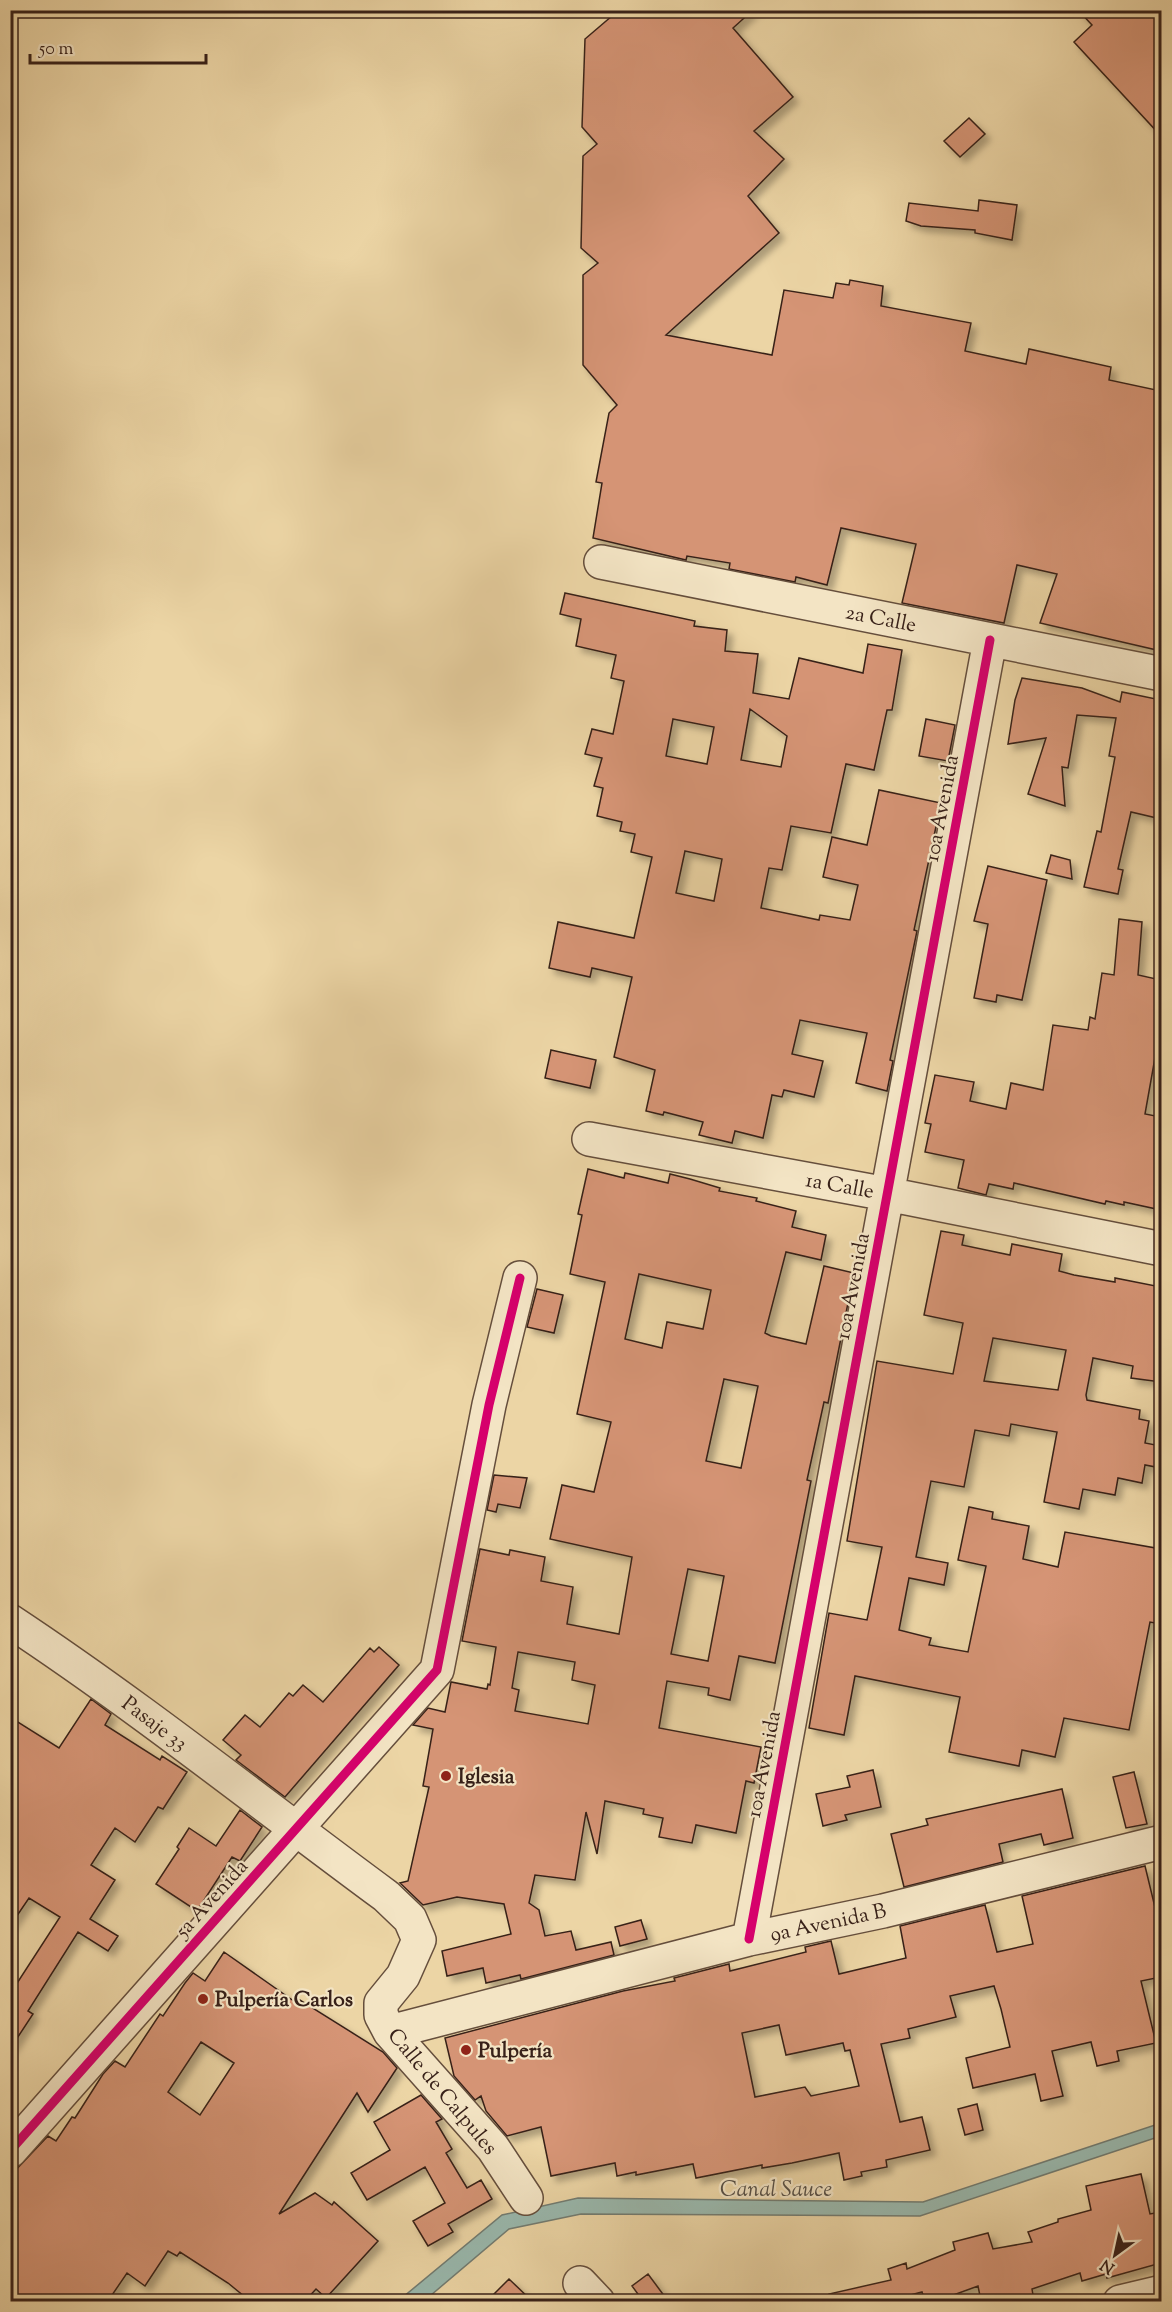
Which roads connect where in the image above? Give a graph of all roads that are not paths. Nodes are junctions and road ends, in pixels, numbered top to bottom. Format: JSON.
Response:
{"nodes":[{"id":1,"x":601,"y":562,"type":"dead end"},
{"id":2,"x":990,"y":640,"type":"junction"},
{"id":3,"x":1161,"y":674,"type":"edge"},
{"id":4,"x":589,"y":1139,"type":"dead end"},
{"id":5,"x":887,"y":1194,"type":"junction"},
{"id":6,"x":1161,"y":1249,"type":"edge"},
{"id":7,"x":520,"y":1278,"type":"dead end"},
{"id":8,"x":10,"y":1621,"type":"edge"},
{"id":9,"x":296,"y":1829,"type":"junction"},
{"id":10,"x":1161,"y":1842,"type":"edge"},
{"id":11,"x":749,"y":1939,"type":"junction"},
{"id":12,"x":390,"y":2032,"type":"junction"},
{"id":13,"x":10,"y":2151,"type":"edge"},
{"id":14,"x":526,"y":2198,"type":"dead end"},
{"id":15,"x":1161,"y":2292,"type":"edge"},
{"id":16,"x":1120,"y":2301,"type":"edge"}],
"edges":[{"from":1,"to":2,"type":"street","name":"2a Calle"},
{"from":2,"to":3,"type":"street","name":"2a Calle"},
{"from":2,"to":5,"type":"street","name":"10a Avenida"},
{"from":4,"to":5,"type":"street","name":"1a Calle"},
{"from":5,"to":6,"type":"street","name":"1a Calle"},
{"from":5,"to":11,"type":"street","name":"10a Avenida"},
{"from":7,"to":9,"type":"street","name":"5a Avenida"},
{"from":8,"to":9,"type":"street","name":"Pasaje 33"},
{"from":9,"to":12,"type":"street","name":"Calle de Calpules"},
{"from":9,"to":13,"type":"street","name":"5a Avenida"},
{"from":10,"to":11,"type":"street","name":"9a Avenida B"},
{"from":11,"to":12,"type":"street","name":"9a Avenida B"},
{"from":12,"to":14,"type":"street","name":"Calle de Calpules"},
{"from":15,"to":16,"type":"street"}]}
